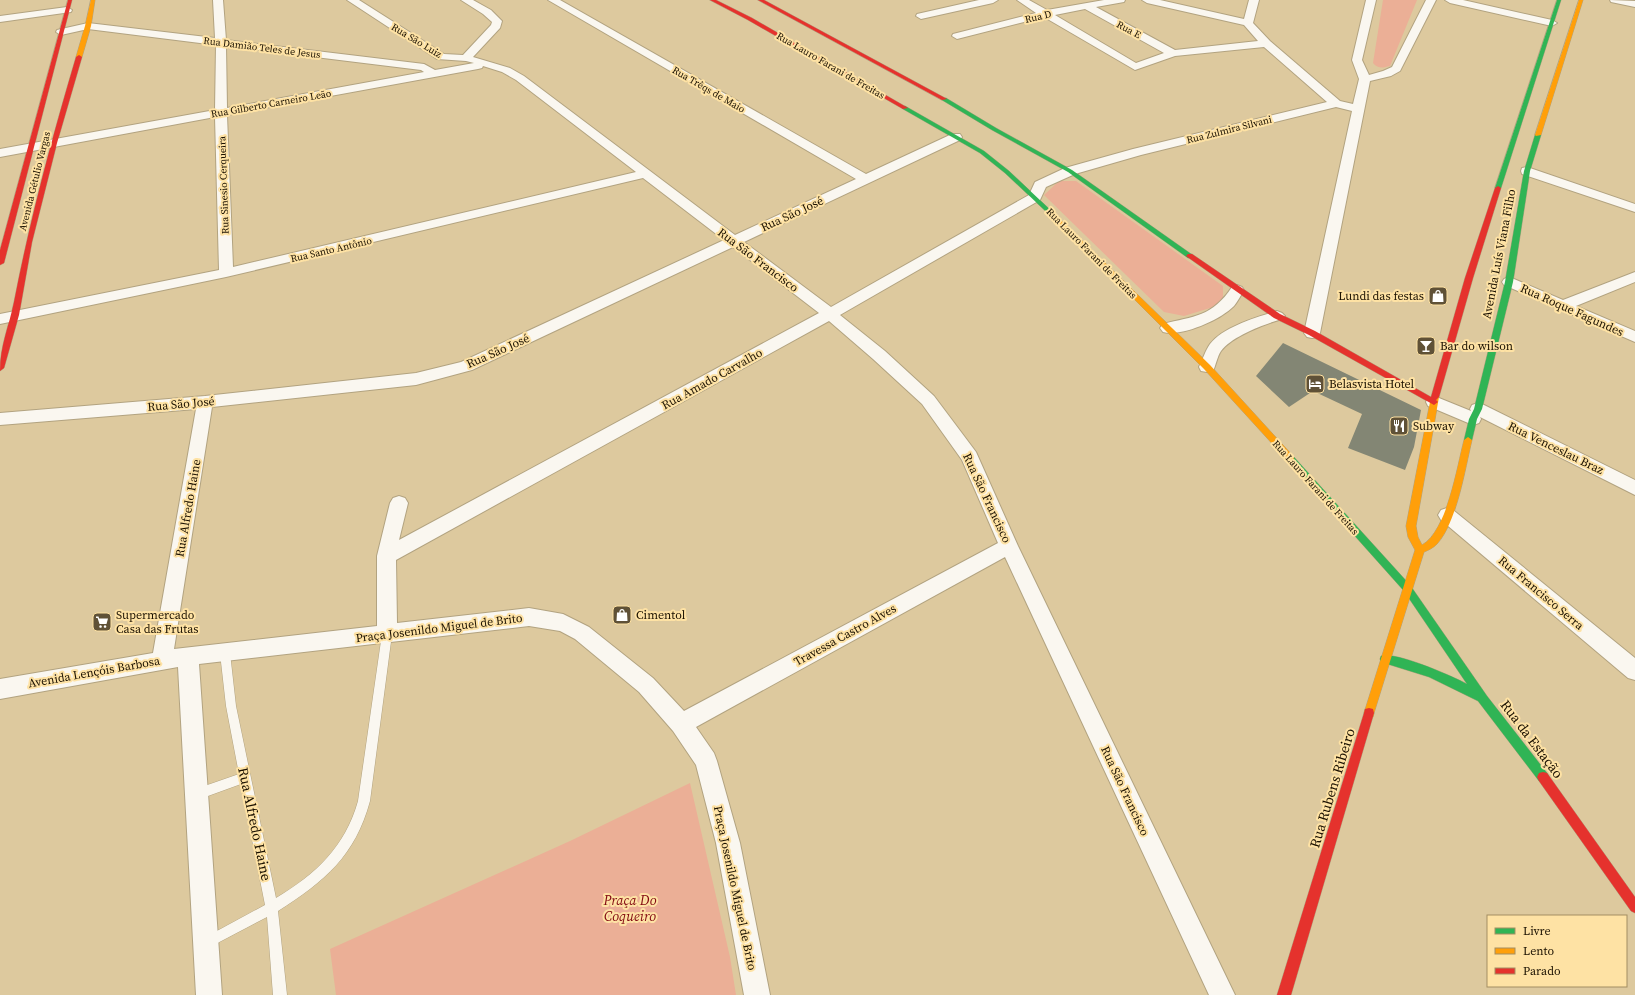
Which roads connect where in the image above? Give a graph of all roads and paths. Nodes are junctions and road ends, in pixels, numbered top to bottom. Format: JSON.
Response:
{"nodes":[{"id":1,"x":93,"y":0,"type":"edge"},
{"id":2,"x":218,"y":0,"type":"edge"},
{"id":3,"x":352,"y":0,"type":"edge"},
{"id":4,"x":466,"y":0,"type":"edge"},
{"id":5,"x":553,"y":0,"type":"edge"},
{"id":6,"x":712,"y":0,"type":"edge"},
{"id":7,"x":760,"y":0,"type":"edge"},
{"id":8,"x":993,"y":0,"type":"edge"},
{"id":9,"x":1022,"y":0,"type":"edge"},
{"id":10,"x":1120,"y":0,"type":"edge"},
{"id":11,"x":1147,"y":0,"type":"edge"},
{"id":12,"x":1254,"y":0,"type":"edge"},
{"id":13,"x":1371,"y":0,"type":"edge"},
{"id":14,"x":1431,"y":0,"type":"edge"},
{"id":15,"x":1450,"y":0,"type":"edge"},
{"id":16,"x":1559,"y":0,"type":"edge"},
{"id":17,"x":1581,"y":0,"type":"edge"},
{"id":18,"x":1615,"y":0,"type":"edge"},
{"id":19,"x":1635,"y":4,"type":"edge"},
{"id":20,"x":69,"y":5,"type":"edge"},
{"id":21,"x":1086,"y":6,"type":"junction"},
{"id":22,"x":1044,"y":14,"type":"junction"},
{"id":23,"x":921,"y":16,"type":"dead end"},
{"id":24,"x":0,"y":19,"type":"edge"},
{"id":25,"x":1248,"y":23,"type":"junction"},
{"id":26,"x":1552,"y":23,"type":"junction"},
{"id":27,"x":88,"y":26,"type":"junction"},
{"id":28,"x":61,"y":32,"type":"junction"},
{"id":29,"x":957,"y":36,"type":"dead end"},
{"id":30,"x":221,"y":42,"type":"junction"},
{"id":31,"x":1266,"y":43,"type":"junction"},
{"id":32,"x":1173,"y":53,"type":"junction"},
{"id":33,"x":441,"y":57,"type":"junction"},
{"id":34,"x":466,"y":58,"type":"junction"},
{"id":35,"x":489,"y":64,"type":"junction"},
{"id":36,"x":429,"y":71,"type":"junction"},
{"id":37,"x":1365,"y":79,"type":"junction"},
{"id":38,"x":1336,"y":104,"type":"junction"},
{"id":39,"x":1358,"y":110,"type":"junction"},
{"id":40,"x":221,"y":112,"type":"junction"},
{"id":41,"x":956,"y":137,"type":"junction"},
{"id":42,"x":54,"y":143,"type":"junction"},
{"id":43,"x":30,"y":148,"type":"junction"},
{"id":44,"x":0,"y":153,"type":"edge"},
{"id":45,"x":1070,"y":171,"type":"junction"},
{"id":46,"x":1527,"y":171,"type":"junction"},
{"id":47,"x":645,"y":174,"type":"junction"},
{"id":48,"x":865,"y":179,"type":"junction"},
{"id":49,"x":1035,"y":197,"type":"junction"},
{"id":50,"x":1635,"y":208,"type":"edge"},
{"id":51,"x":734,"y":241,"type":"junction"},
{"id":52,"x":29,"y":242,"type":"junction"},
{"id":53,"x":4,"y":248,"type":"junction"},
{"id":54,"x":0,"y":263,"type":"edge"},
{"id":55,"x":226,"y":273,"type":"junction"},
{"id":56,"x":1635,"y":277,"type":"edge"},
{"id":57,"x":1509,"y":282,"type":"junction"},
{"id":58,"x":1236,"y":290,"type":"junction"},
{"id":59,"x":1562,"y":306,"type":"junction"},
{"id":60,"x":830,"y":314,"type":"junction"},
{"id":61,"x":15,"y":315,"type":"junction"},
{"id":62,"x":1277,"y":316,"type":"junction"},
{"id":63,"x":0,"y":319,"type":"edge"},
{"id":64,"x":1168,"y":328,"type":"junction"},
{"id":65,"x":1312,"y":333,"type":"junction"},
{"id":66,"x":1635,"y":337,"type":"edge"},
{"id":67,"x":1207,"y":367,"type":"junction"},
{"id":68,"x":0,"y":368,"type":"edge"},
{"id":69,"x":206,"y":402,"type":"junction"},
{"id":70,"x":1434,"y":402,"type":"junction"},
{"id":71,"x":1475,"y":414,"type":"junction"},
{"id":72,"x":0,"y":419,"type":"edge"},
{"id":73,"x":1635,"y":488,"type":"edge"},
{"id":74,"x":399,"y":503,"type":"dead end"},
{"id":75,"x":1447,"y":515,"type":"junction"},
{"id":76,"x":1009,"y":546,"type":"junction"},
{"id":77,"x":1420,"y":550,"type":"junction"},
{"id":78,"x":386,"y":556,"type":"junction"},
{"id":79,"x":1407,"y":588,"type":"junction"},
{"id":80,"x":387,"y":634,"type":"junction"},
{"id":81,"x":225,"y":653,"type":"junction"},
{"id":82,"x":188,"y":656,"type":"junction"},
{"id":83,"x":162,"y":660,"type":"junction"},
{"id":84,"x":1385,"y":660,"type":"junction"},
{"id":85,"x":1635,"y":671,"type":"edge"},
{"id":86,"x":0,"y":689,"type":"edge"},
{"id":87,"x":1483,"y":699,"type":"junction"},
{"id":88,"x":681,"y":724,"type":"junction"},
{"id":89,"x":245,"y":777,"type":"junction"},
{"id":90,"x":197,"y":794,"type":"junction"},
{"id":91,"x":1635,"y":907,"type":"edge"},
{"id":92,"x":272,"y":908,"type":"junction"},
{"id":93,"x":206,"y":943,"type":"junction"},
{"id":94,"x":209,"y":995,"type":"edge"},
{"id":95,"x":280,"y":995,"type":"edge"},
{"id":96,"x":757,"y":995,"type":"edge"},
{"id":97,"x":1222,"y":995,"type":"edge"},
{"id":98,"x":1284,"y":995,"type":"edge"}],
"edges":[{"from":1,"to":27,"type":"street","name":"Avenida Gétulio Vargas"},
{"from":2,"to":30,"type":"street","name":"Rua Sinesio Cerqueira"},
{"from":3,"to":33,"type":"street","name":"Rua São Luiz"},
{"from":4,"to":34,"type":"street"},
{"from":5,"to":48,"type":"street","name":"Rua Trêqs de Maio"},
{"from":6,"to":41,"type":"street","name":"Rua Lauro Farani de Freitas"},
{"from":7,"to":45,"type":"street","name":"Rua Lauro Farani de Freitas"},
{"from":8,"to":23,"type":"street"},
{"from":9,"to":22,"type":"street"},
{"from":10,"to":21,"type":"street","name":"Rua D"},
{"from":11,"to":25,"type":"street"},
{"from":12,"to":25,"type":"street"},
{"from":13,"to":37,"type":"street"},
{"from":14,"to":37,"type":"street"},
{"from":15,"to":26,"type":"street"},
{"from":16,"to":26,"type":"street","name":"Avenida Luís Viana Filho"},
{"from":17,"to":46,"type":"street","name":"Avenida Luís Viana Filho"},
{"from":18,"to":19,"type":"street"},
{"from":20,"to":24,"type":"street"},
{"from":20,"to":28,"type":"street","name":"Avenida Gétulio Vargas"},
{"from":21,"to":22,"type":"street","name":"Rua D"},
{"from":21,"to":32,"type":"street","name":"Rua E"},
{"from":22,"to":29,"type":"street","name":"Rua D"},
{"from":22,"to":32,"type":"street"},
{"from":25,"to":31,"type":"street"},
{"from":26,"to":70,"type":"street","name":"Avenida Luís Viana Filho"},
{"from":27,"to":28,"type":"street","name":"Rua Damião Teles de Jesus"},
{"from":27,"to":30,"type":"street","name":"Rua Damião Teles de Jesus"},
{"from":27,"to":42,"type":"street","name":"Avenida Gétulio Vargas"},
{"from":28,"to":43,"type":"street","name":"Avenida Gétulio Vargas"},
{"from":30,"to":36,"type":"street","name":"Rua Damião Teles de Jesus"},
{"from":30,"to":40,"type":"street","name":"Rua Sinesio Cerqueira"},
{"from":31,"to":32,"type":"street"},
{"from":31,"to":38,"type":"street"},
{"from":33,"to":34,"type":"street","name":"Rua São Luiz"},
{"from":33,"to":36,"type":"street"},
{"from":34,"to":35,"type":"street","name":"Rua São Luiz"},
{"from":35,"to":36,"type":"street","name":"Rua Gilberto Carneiro Leão"},
{"from":35,"to":47,"type":"street","name":"Rua São Francisco"},
{"from":36,"to":40,"type":"street","name":"Rua Gilberto Carneiro Leão"},
{"from":37,"to":39,"type":"street"},
{"from":38,"to":39,"type":"street","name":"Rua Zulmira Silvani"},
{"from":38,"to":45,"type":"street","name":"Rua Zulmira Silvani"},
{"from":39,"to":65,"type":"street"},
{"from":40,"to":42,"type":"street","name":"Rua Gilberto Carneiro Leão"},
{"from":40,"to":55,"type":"street","name":"Rua Sinesio Cerqueira"},
{"from":41,"to":48,"type":"street","name":"Rua São José"},
{"from":41,"to":49,"type":"street","name":"Rua Lauro Farani de Freitas"},
{"from":42,"to":43,"type":"street","name":"Rua Gilberto Carneiro Leão"},
{"from":42,"to":52,"type":"street","name":"Avenida Gétulio Vargas"},
{"from":43,"to":44,"type":"street","name":"Rua Gilberto Carneiro Leão"},
{"from":43,"to":53,"type":"street","name":"Avenida Gétulio Vargas"},
{"from":45,"to":49,"type":"street","name":"Rua Zulmira Silvani"},
{"from":45,"to":58,"type":"street","name":"Rua Lauro Farani de Freitas"},
{"from":46,"to":50,"type":"street"},
{"from":46,"to":57,"type":"street","name":"Avenida Luís Viana Filho"},
{"from":47,"to":51,"type":"street","name":"Rua São Francisco"},
{"from":47,"to":55,"type":"street","name":"Rua Santo Antônio"},
{"from":48,"to":51,"type":"street","name":"Rua São José"},
{"from":49,"to":60,"type":"street","name":"Rua Amado Carvalho"},
{"from":49,"to":64,"type":"street","name":"Rua Lauro Farani de Freitas"},
{"from":51,"to":60,"type":"street","name":"Rua São Francisco"},
{"from":51,"to":69,"type":"street","name":"Rua São José"},
{"from":52,"to":53,"type":"street"},
{"from":52,"to":61,"type":"street","name":"Avenida Gétulio Vargas"},
{"from":53,"to":54,"type":"street","name":"Avenida Gétulio Vargas"},
{"from":55,"to":61,"type":"street","name":"Rua Santo Antônio"},
{"from":56,"to":59,"type":"street"},
{"from":57,"to":59,"type":"street","name":"Rua Roque Fagundes"},
{"from":57,"to":71,"type":"street","name":"Avenida Luís Viana Filho"},
{"from":58,"to":62,"type":"street","name":"Rua Lauro Farani de Freitas"},
{"from":58,"to":64,"type":"street"},
{"from":59,"to":66,"type":"street","name":"Rua Roque Fagundes"},
{"from":60,"to":76,"type":"street","name":"Rua São Francisco"},
{"from":60,"to":78,"type":"street","name":"Rua Amado Carvalho"},
{"from":61,"to":63,"type":"street","name":"Rua Santo Antônio"},
{"from":61,"to":68,"type":"street","name":"Avenida Gétulio Vargas"},
{"from":62,"to":65,"type":"street","name":"Rua Lauro Farani de Freitas"},
{"from":62,"to":67,"type":"street"},
{"from":64,"to":67,"type":"street","name":"Rua Lauro Farani de Freitas"},
{"from":65,"to":70,"type":"street","name":"Rua Lauro Farani de Freitas"},
{"from":67,"to":79,"type":"street","name":"Rua Lauro Farani de Freitas"},
{"from":69,"to":72,"type":"street","name":"Rua São José"},
{"from":69,"to":83,"type":"street","name":"Rua Alfredo Haine"},
{"from":70,"to":71,"type":"street","name":"Rua Lauro Farani de Freitas"},
{"from":70,"to":77,"type":"street","name":"Avenida Luís Viana Filho"},
{"from":71,"to":73,"type":"street","name":"Rua Venceslau Braz"},
{"from":71,"to":75,"type":"street","name":"Avenida Luís Viana Filho"},
{"from":74,"to":78,"type":"street"},
{"from":75,"to":77,"type":"street","name":"Avenida Luís Viana Filho"},
{"from":75,"to":85,"type":"street","name":"Rua Francisco Serra"},
{"from":76,"to":88,"type":"street","name":"Travessa Castro Alves"},
{"from":76,"to":97,"type":"street","name":"Rua São Francisco"},
{"from":77,"to":79,"type":"street"},
{"from":78,"to":80,"type":"street"},
{"from":79,"to":84,"type":"street","name":"Rua Rubens Ribeiro"},
{"from":79,"to":87,"type":"street","name":"Rua da Estação"},
{"from":80,"to":81,"type":"street","name":"Praça Josenildo Miguel de Brito"},
{"from":80,"to":88,"type":"street","name":"Praça Josenildo Miguel de Brito"},
{"from":80,"to":92,"type":"lane"},
{"from":81,"to":82,"type":"street","name":"Praça Josenildo Miguel de Brito"},
{"from":81,"to":89,"type":"lane","name":"Rua Alfredo Haine"},
{"from":82,"to":83,"type":"street","name":"Avenida Lençóis Barbosa"},
{"from":82,"to":90,"type":"street"},
{"from":83,"to":86,"type":"street","name":"Avenida Lençóis Barbosa"},
{"from":84,"to":87,"type":"street"},
{"from":84,"to":98,"type":"street","name":"Rua Rubens Ribeiro"},
{"from":87,"to":91,"type":"street","name":"Rua da Estação"},
{"from":88,"to":96,"type":"street","name":"Praça Josenildo Miguel de Brito"},
{"from":89,"to":90,"type":"lane"},
{"from":89,"to":92,"type":"lane","name":"Rua Alfredo Haine"},
{"from":90,"to":93,"type":"street"},
{"from":92,"to":93,"type":"lane"},
{"from":92,"to":95,"type":"lane","name":"Rua Alfredo Haine"},
{"from":93,"to":94,"type":"street"}]}
